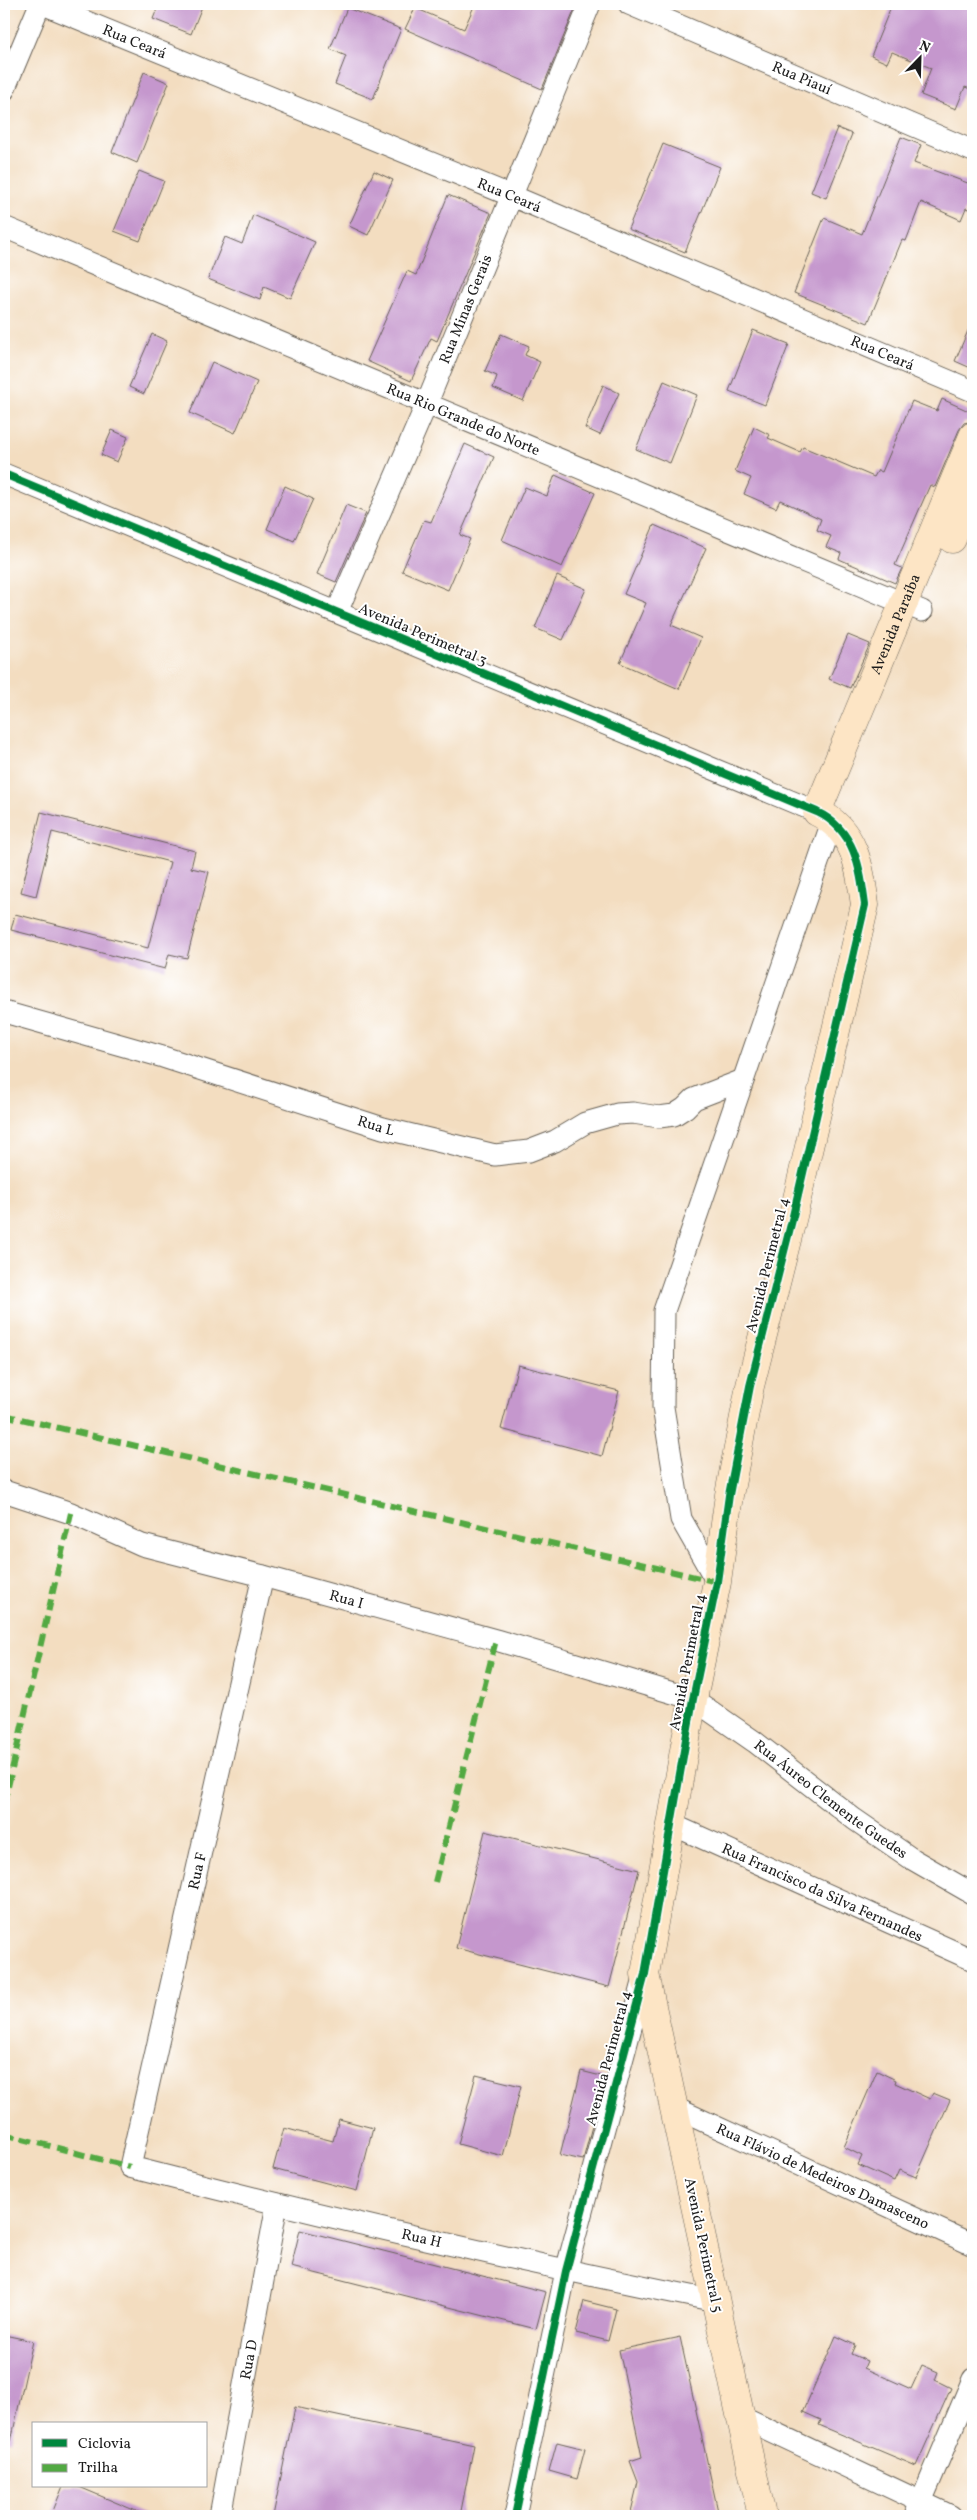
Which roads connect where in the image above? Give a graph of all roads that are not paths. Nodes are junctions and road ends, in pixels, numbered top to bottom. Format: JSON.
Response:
{"nodes":[{"id":1,"x":42,"y":4,"type":"edge"},
{"id":2,"x":590,"y":4,"type":"edge"},
{"id":3,"x":629,"y":4,"type":"edge"},
{"id":4,"x":4,"y":90,"type":"edge"},
{"id":5,"x":973,"y":151,"type":"edge"},
{"id":6,"x":512,"y":196,"type":"junction"},
{"id":7,"x":4,"y":227,"type":"edge"},
{"id":8,"x":973,"y":391,"type":"edge"},
{"id":9,"x":427,"y":403,"type":"junction"},
{"id":10,"x":973,"y":436,"type":"edge"},
{"id":11,"x":4,"y":474,"type":"edge"},
{"id":12,"x":973,"y":488,"type":"edge"},
{"id":13,"x":913,"y":608,"type":"junction"},
{"id":14,"x":336,"y":612,"type":"junction"},
{"id":15,"x":825,"y":816,"type":"junction"},
{"id":16,"x":4,"y":1012,"type":"edge"},
{"id":17,"x":743,"y":1080,"type":"junction"},
{"id":18,"x":4,"y":1491,"type":"edge"},
{"id":19,"x":263,"y":1576,"type":"junction"},
{"id":20,"x":717,"y":1582,"type":"junction"},
{"id":21,"x":693,"y":1699,"type":"junction"},
{"id":22,"x":671,"y":1824,"type":"junction"},
{"id":23,"x":973,"y":1894,"type":"edge"},
{"id":24,"x":973,"y":1960,"type":"edge"},
{"id":25,"x":645,"y":1974,"type":"junction"},
{"id":26,"x":673,"y":2107,"type":"junction"},
{"id":27,"x":130,"y":2167,"type":"joint"},
{"id":28,"x":277,"y":2204,"type":"junction"},
{"id":29,"x":973,"y":2245,"type":"edge"},
{"id":30,"x":566,"y":2271,"type":"junction"},
{"id":31,"x":716,"y":2300,"type":"junction"},
{"id":32,"x":973,"y":2379,"type":"edge"},
{"id":33,"x":739,"y":2416,"type":"junction"},
{"id":34,"x":918,"y":2510,"type":"edge"},
{"id":35,"x":220,"y":2516,"type":"edge"},
{"id":36,"x":515,"y":2516,"type":"edge"},
{"id":37,"x":762,"y":2516,"type":"edge"},
{"id":38,"x":951,"y":2516,"type":"edge"}],
"edges":[{"from":1,"to":4,"type":"street"},
{"from":1,"to":6,"type":"street","name":"Rua Ceará"},
{"from":2,"to":6,"type":"street","name":"Rua Minas Gerais"},
{"from":3,"to":5,"type":"street","name":"Rua Piauí"},
{"from":6,"to":8,"type":"street","name":"Rua Ceará"},
{"from":6,"to":9,"type":"street","name":"Rua Minas Gerais"},
{"from":7,"to":9,"type":"street","name":"Rua Rio Grande do Norte"},
{"from":9,"to":13,"type":"street","name":"Rua Rio Grande do Norte"},
{"from":9,"to":14,"type":"street","name":"Rua Minas Gerais"},
{"from":10,"to":13,"type":"street","name":"Avenida Paraíba"},
{"from":11,"to":14,"type":"street","name":"Avenida Perimetral 3"},
{"from":12,"to":13,"type":"street","name":"Avenida Paraíba"},
{"from":13,"to":15,"type":"street","name":"Avenida Paraíba"},
{"from":14,"to":15,"type":"street","name":"Avenida Perimetral 3"},
{"from":15,"to":17,"type":"street"},
{"from":15,"to":20,"type":"street","name":"Avenida Perimetral 4"},
{"from":16,"to":17,"type":"street","name":"Rua L"},
{"from":17,"to":20,"type":"street"},
{"from":18,"to":19,"type":"street","name":"Rua I"},
{"from":19,"to":21,"type":"street","name":"Rua I"},
{"from":19,"to":27,"type":"street","name":"Rua F"},
{"from":20,"to":21,"type":"street","name":"Avenida Perimetral 4"},
{"from":21,"to":22,"type":"street","name":"Avenida Perimetral 4"},
{"from":21,"to":23,"type":"street","name":"Rua Áureo Clemente Guedes"},
{"from":22,"to":24,"type":"street","name":"Rua Francisco da Silva Fernandes"},
{"from":22,"to":25,"type":"street","name":"Avenida Perimetral 4"},
{"from":25,"to":26,"type":"street","name":"Avenida Perimetral 5"},
{"from":25,"to":30,"type":"street","name":"Avenida Perimetral 4"},
{"from":26,"to":29,"type":"street","name":"Rua Flávio de Medeiros Damasceno"},
{"from":26,"to":31,"type":"street","name":"Avenida Perimetral 5"},
{"from":27,"to":28,"type":"street","name":"Rua H"},
{"from":28,"to":30,"type":"street","name":"Rua H"},
{"from":28,"to":35,"type":"street","name":"Rua D"},
{"from":30,"to":31,"type":"street","name":"Rua H"},
{"from":30,"to":36,"type":"street","name":"Avenida Perimetral 4"},
{"from":31,"to":33,"type":"street","name":"Avenida Perimetral 5"},
{"from":32,"to":34,"type":"street"},
{"from":33,"to":34,"type":"street"},
{"from":33,"to":37,"type":"street","name":"Avenida Perimetral 5"},
{"from":34,"to":38,"type":"street"}]}
